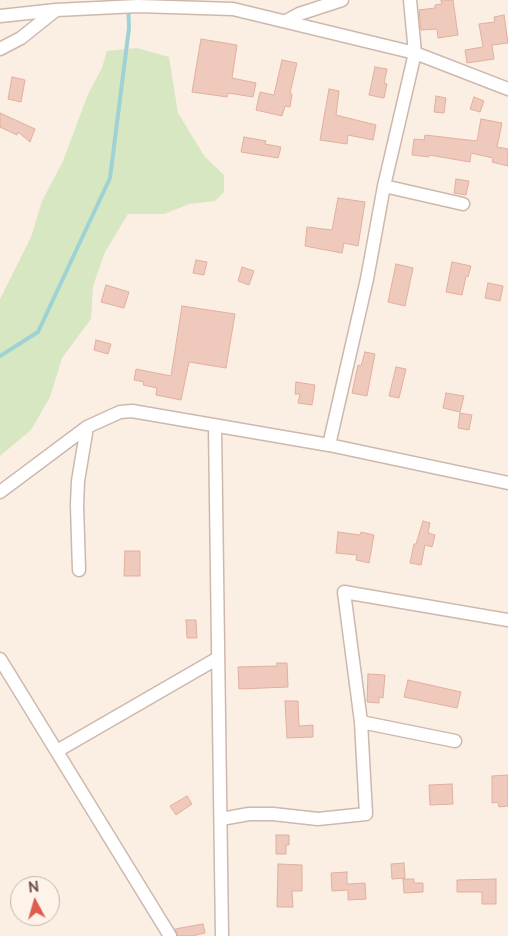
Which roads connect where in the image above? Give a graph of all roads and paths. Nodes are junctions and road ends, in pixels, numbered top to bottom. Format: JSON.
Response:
{"nodes":[{"id":1,"x":342,"y":0,"type":"edge"},
{"id":2,"x":410,"y":0,"type":"edge"},
{"id":3,"x":235,"y":4,"type":"edge"},
{"id":4,"x":56,"y":10,"type":"junction"},
{"id":5,"x":0,"y":16,"type":"edge"},
{"id":6,"x":286,"y":21,"type":"junction"},
{"id":7,"x":0,"y":49,"type":"edge"},
{"id":8,"x":415,"y":53,"type":"junction"},
{"id":9,"x":508,"y":89,"type":"edge"},
{"id":10,"x":384,"y":186,"type":"junction"},
{"id":11,"x":463,"y":204,"type":"dead end"},
{"id":12,"x":215,"y":426,"type":"junction"},
{"id":13,"x":88,"y":427,"type":"junction"},
{"id":14,"x":329,"y":445,"type":"junction"},
{"id":15,"x":508,"y":483,"type":"edge"},
{"id":16,"x":0,"y":492,"type":"edge"},
{"id":17,"x":79,"y":570,"type":"dead end"},
{"id":18,"x":508,"y":620,"type":"edge"},
{"id":19,"x":218,"y":658,"type":"junction"},
{"id":20,"x":0,"y":659,"type":"edge"},
{"id":21,"x":360,"y":722,"type":"junction"},
{"id":22,"x":455,"y":740,"type":"dead end"},
{"id":23,"x":57,"y":751,"type":"junction"},
{"id":24,"x":221,"y":819,"type":"junction"},
{"id":25,"x":170,"y":936,"type":"edge"},
{"id":26,"x":222,"y":936,"type":"edge"}],
"edges":[{"from":1,"to":6,"type":"street"},
{"from":2,"to":8,"type":"street"},
{"from":3,"to":4,"type":"street"},
{"from":3,"to":6,"type":"street"},
{"from":4,"to":5,"type":"street"},
{"from":4,"to":7,"type":"street"},
{"from":6,"to":8,"type":"street"},
{"from":8,"to":9,"type":"street"},
{"from":8,"to":10,"type":"street"},
{"from":10,"to":11,"type":"street"},
{"from":10,"to":14,"type":"street"},
{"from":12,"to":13,"type":"street"},
{"from":12,"to":14,"type":"street"},
{"from":12,"to":19,"type":"street"},
{"from":13,"to":16,"type":"street"},
{"from":13,"to":17,"type":"street"},
{"from":14,"to":15,"type":"street"},
{"from":18,"to":21,"type":"street"},
{"from":19,"to":23,"type":"street"},
{"from":19,"to":24,"type":"street"},
{"from":20,"to":23,"type":"street"},
{"from":21,"to":22,"type":"street"},
{"from":21,"to":24,"type":"street"},
{"from":23,"to":25,"type":"street"},
{"from":24,"to":26,"type":"street"}]}
